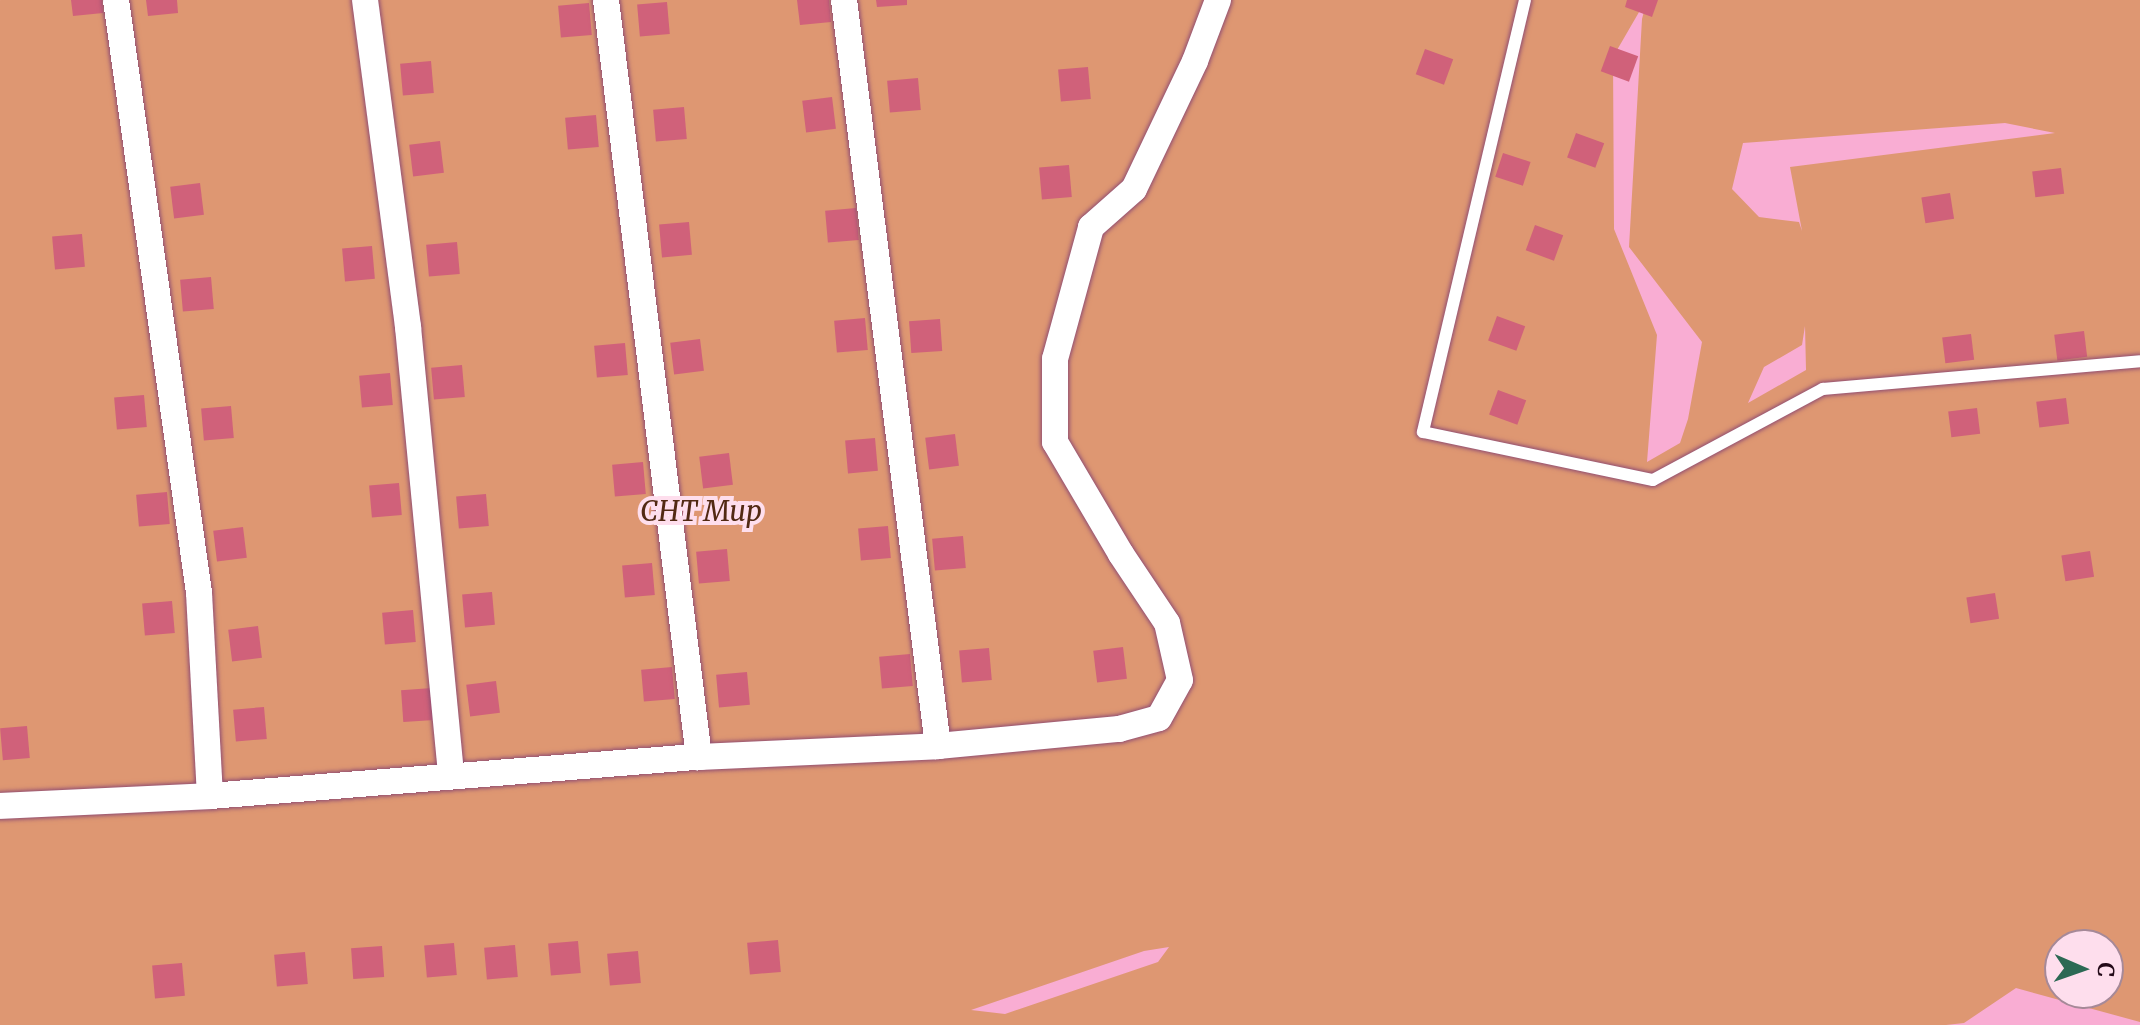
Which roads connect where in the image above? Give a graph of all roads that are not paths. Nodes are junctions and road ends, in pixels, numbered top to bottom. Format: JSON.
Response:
{"nodes":[{"id":1,"x":116,"y":0,"type":"edge"},
{"id":2,"x":365,"y":0,"type":"edge"},
{"id":3,"x":606,"y":0,"type":"edge"},
{"id":4,"x":844,"y":0,"type":"edge"},
{"id":5,"x":1218,"y":0,"type":"edge"},
{"id":6,"x":1525,"y":0,"type":"edge"},
{"id":7,"x":2140,"y":361,"type":"edge"},
{"id":8,"x":938,"y":746,"type":"junction"},
{"id":9,"x":699,"y":757,"type":"junction"},
{"id":10,"x":451,"y":775,"type":"junction"},
{"id":11,"x":210,"y":796,"type":"junction"},
{"id":12,"x":0,"y":806,"type":"edge"}],
"edges":[{"from":1,"to":11,"type":"street"},
{"from":2,"to":10,"type":"street"},
{"from":3,"to":9,"type":"street"},
{"from":4,"to":8,"type":"street"},
{"from":5,"to":8,"type":"street"},
{"from":6,"to":7,"type":"lane"},
{"from":8,"to":9,"type":"street"},
{"from":9,"to":10,"type":"street"},
{"from":10,"to":11,"type":"street"},
{"from":11,"to":12,"type":"street"}]}
